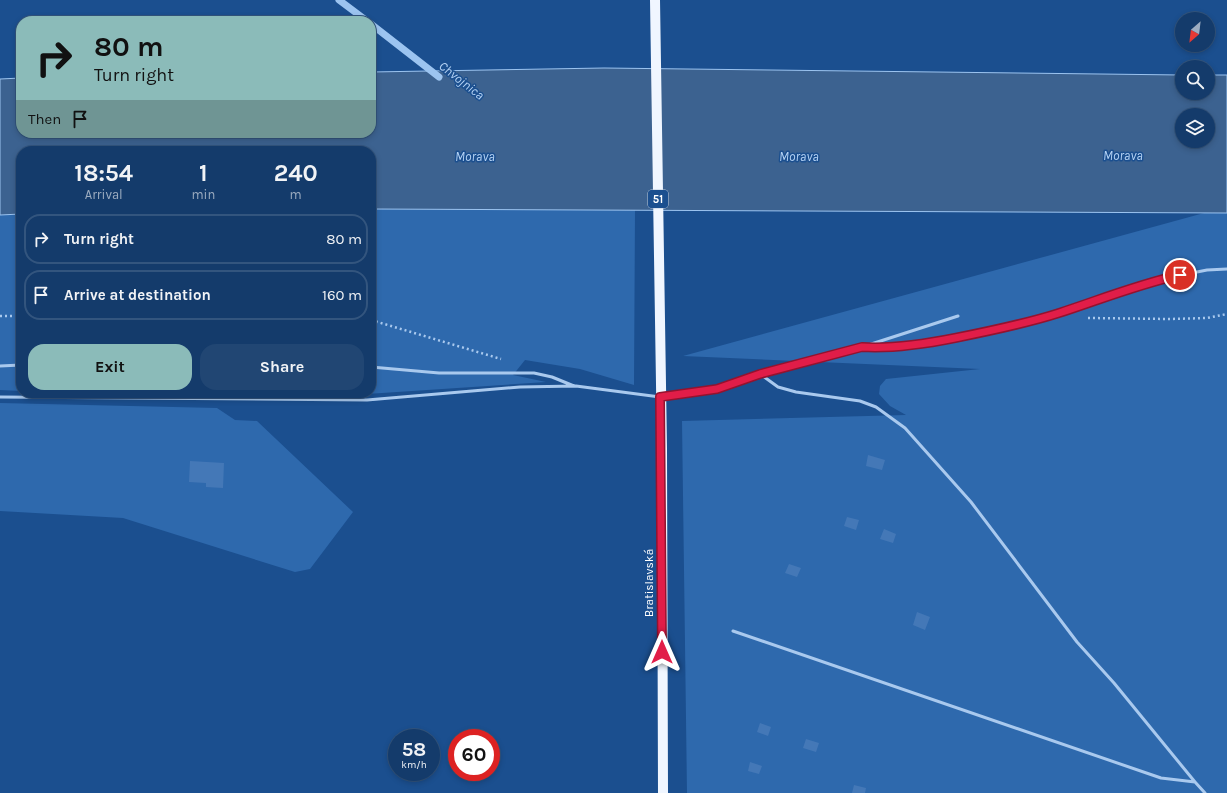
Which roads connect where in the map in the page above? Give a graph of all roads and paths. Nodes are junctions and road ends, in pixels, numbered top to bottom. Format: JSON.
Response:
{"nodes":[{"id":1,"x":655,"y":0,"type":"edge"},
{"id":2,"x":1227,"y":269,"type":"edge"},
{"id":3,"x":1227,"y":314,"type":"edge"},
{"id":4,"x":0,"y":316,"type":"edge"},
{"id":5,"x":16,"y":316,"type":"edge"},
{"id":6,"x":958,"y":316,"type":"dead end"},
{"id":7,"x":1086,"y":317,"type":"dead end"},
{"id":8,"x":376,"y":322,"type":"edge"},
{"id":9,"x":862,"y":347,"type":"junction"},
{"id":10,"x":507,"y":361,"type":"dead end"},
{"id":11,"x":0,"y":366,"type":"edge"},
{"id":12,"x":16,"y":366,"type":"edge"},
{"id":13,"x":376,"y":367,"type":"edge"},
{"id":14,"x":760,"y":374,"type":"junction"},
{"id":15,"x":576,"y":386,"type":"junction"},
{"id":16,"x":0,"y":396,"type":"edge"},
{"id":17,"x":16,"y":396,"type":"edge"},
{"id":18,"x":660,"y":397,"type":"junction"},
{"id":19,"x":184,"y":398,"type":"edge"},
{"id":20,"x":733,"y":631,"type":"dead end"},
{"id":21,"x":1195,"y":782,"type":"junction"},
{"id":22,"x":663,"y":793,"type":"edge"},
{"id":23,"x":1205,"y":793,"type":"edge"}],
"edges":[{"from":1,"to":18,"type":"main road","number":"51"},
{"from":2,"to":9,"type":"lane"},
{"from":3,"to":7,"type":"path"},
{"from":4,"to":5,"type":"path"},
{"from":6,"to":9,"type":"lane"},
{"from":8,"to":10,"type":"path"},
{"from":9,"to":14,"type":"lane"},
{"from":11,"to":12,"type":"lane"},
{"from":13,"to":15,"type":"lane"},
{"from":14,"to":18,"type":"lane"},
{"from":14,"to":21,"type":"lane"},
{"from":15,"to":18,"type":"lane"},
{"from":15,"to":19,"type":"lane"},
{"from":16,"to":17,"type":"lane"},
{"from":18,"to":22,"type":"main road","name":"Bratislavská","number":"51"},
{"from":20,"to":21,"type":"lane"},
{"from":21,"to":23,"type":"lane"}]}
